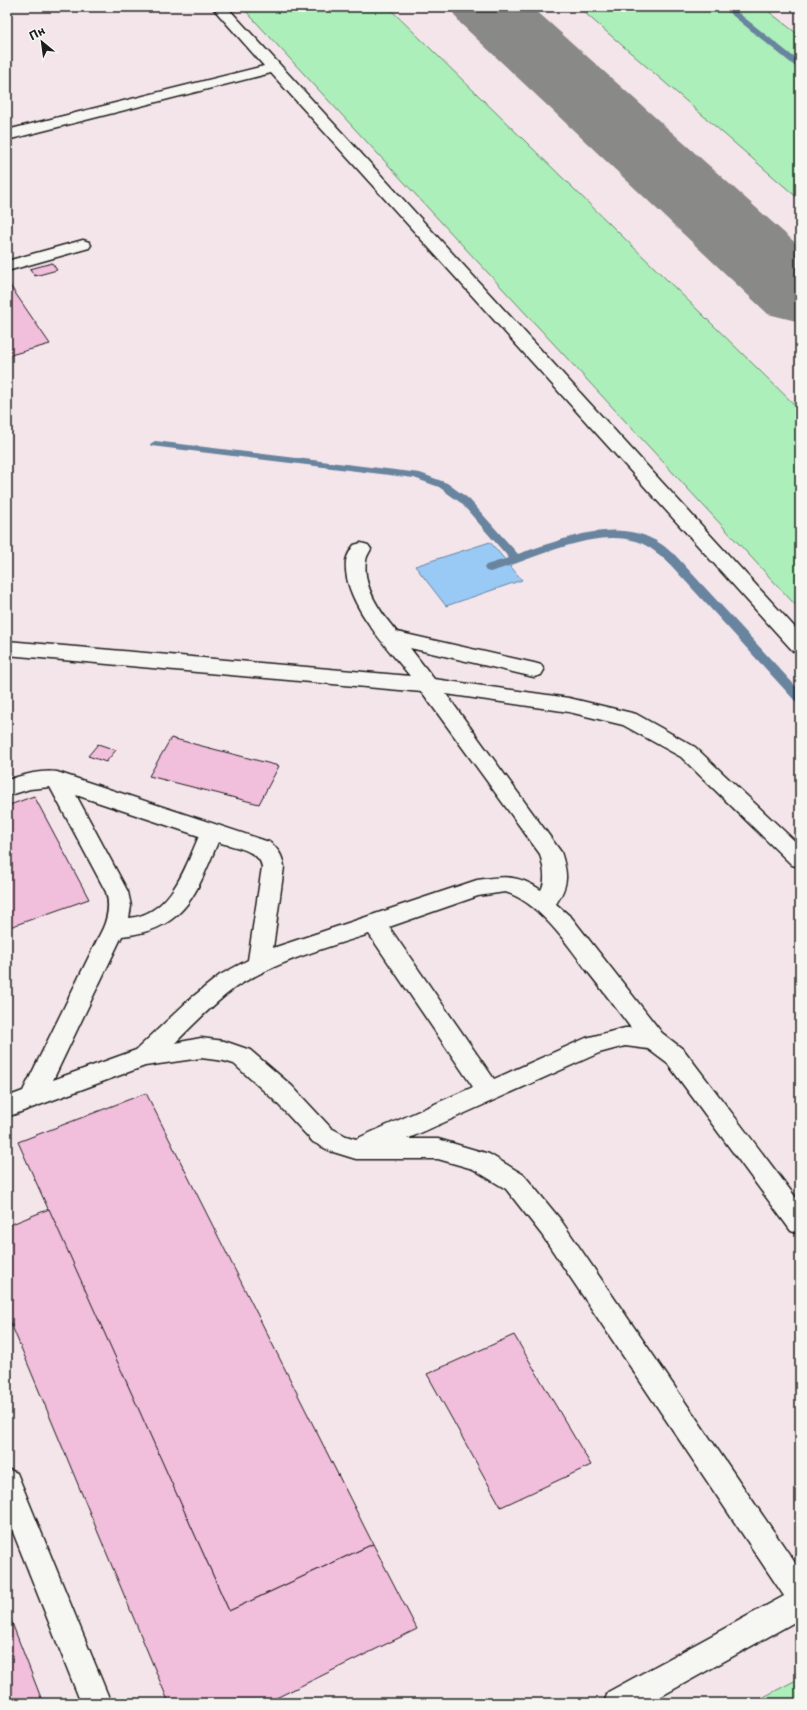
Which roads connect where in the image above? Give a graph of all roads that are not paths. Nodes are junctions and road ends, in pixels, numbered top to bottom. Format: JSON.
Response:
{"nodes":[{"id":1,"x":219,"y":7,"type":"edge"},
{"id":2,"x":274,"y":68,"type":"junction"},
{"id":3,"x":7,"y":135,"type":"edge"},
{"id":4,"x":83,"y":245,"type":"dead end"},
{"id":5,"x":7,"y":266,"type":"edge"},
{"id":6,"x":361,"y":549,"type":"dead end"},
{"id":7,"x":390,"y":637,"type":"junction"},
{"id":8,"x":800,"y":646,"type":"edge"},
{"id":9,"x":7,"y":648,"type":"edge"},
{"id":10,"x":534,"y":670,"type":"dead end"},
{"id":11,"x":429,"y":686,"type":"junction"},
{"id":12,"x":57,"y":780,"type":"junction"},
{"id":13,"x":7,"y":788,"type":"edge"},
{"id":14,"x":212,"y":832,"type":"junction"},
{"id":15,"x":800,"y":859,"type":"edge"},
{"id":16,"x":543,"y":905,"type":"junction"},
{"id":17,"x":374,"y":923,"type":"junction"},
{"id":18,"x":114,"y":928,"type":"junction"},
{"id":19,"x":259,"y":965,"type":"junction"},
{"id":20,"x":654,"y":1040,"type":"junction"},
{"id":21,"x":144,"y":1057,"type":"junction"},
{"id":22,"x":490,"y":1091,"type":"junction"},
{"id":23,"x":32,"y":1098,"type":"junction"},
{"id":24,"x":7,"y":1108,"type":"edge"},
{"id":25,"x":356,"y":1149,"type":"junction"},
{"id":26,"x":800,"y":1223,"type":"edge"},
{"id":27,"x":7,"y":1482,"type":"edge"},
{"id":28,"x":800,"y":1595,"type":"edge"},
{"id":29,"x":800,"y":1603,"type":"edge"},
{"id":30,"x":96,"y":1703,"type":"edge"},
{"id":31,"x":619,"y":1703,"type":"edge"}],
"edges":[{"from":1,"to":2,"type":"lane"},
{"from":2,"to":3,"type":"lane"},
{"from":2,"to":8,"type":"lane"},
{"from":4,"to":5,"type":"lane"},
{"from":6,"to":7,"type":"lane"},
{"from":7,"to":10,"type":"lane"},
{"from":7,"to":11,"type":"lane"},
{"from":9,"to":11,"type":"lane"},
{"from":11,"to":15,"type":"lane"},
{"from":11,"to":16,"type":"lane"},
{"from":12,"to":13,"type":"lane"},
{"from":12,"to":14,"type":"lane"},
{"from":12,"to":18,"type":"lane"},
{"from":14,"to":18,"type":"lane"},
{"from":14,"to":19,"type":"lane"},
{"from":16,"to":17,"type":"lane"},
{"from":16,"to":20,"type":"lane"},
{"from":17,"to":19,"type":"lane"},
{"from":17,"to":22,"type":"lane"},
{"from":18,"to":23,"type":"lane"},
{"from":19,"to":21,"type":"lane"},
{"from":20,"to":22,"type":"lane"},
{"from":20,"to":26,"type":"lane"},
{"from":21,"to":23,"type":"lane"},
{"from":21,"to":25,"type":"lane"},
{"from":22,"to":25,"type":"lane"},
{"from":23,"to":24,"type":"lane"},
{"from":25,"to":28,"type":"lane"},
{"from":27,"to":30,"type":"lane"},
{"from":29,"to":31,"type":"lane"}]}
